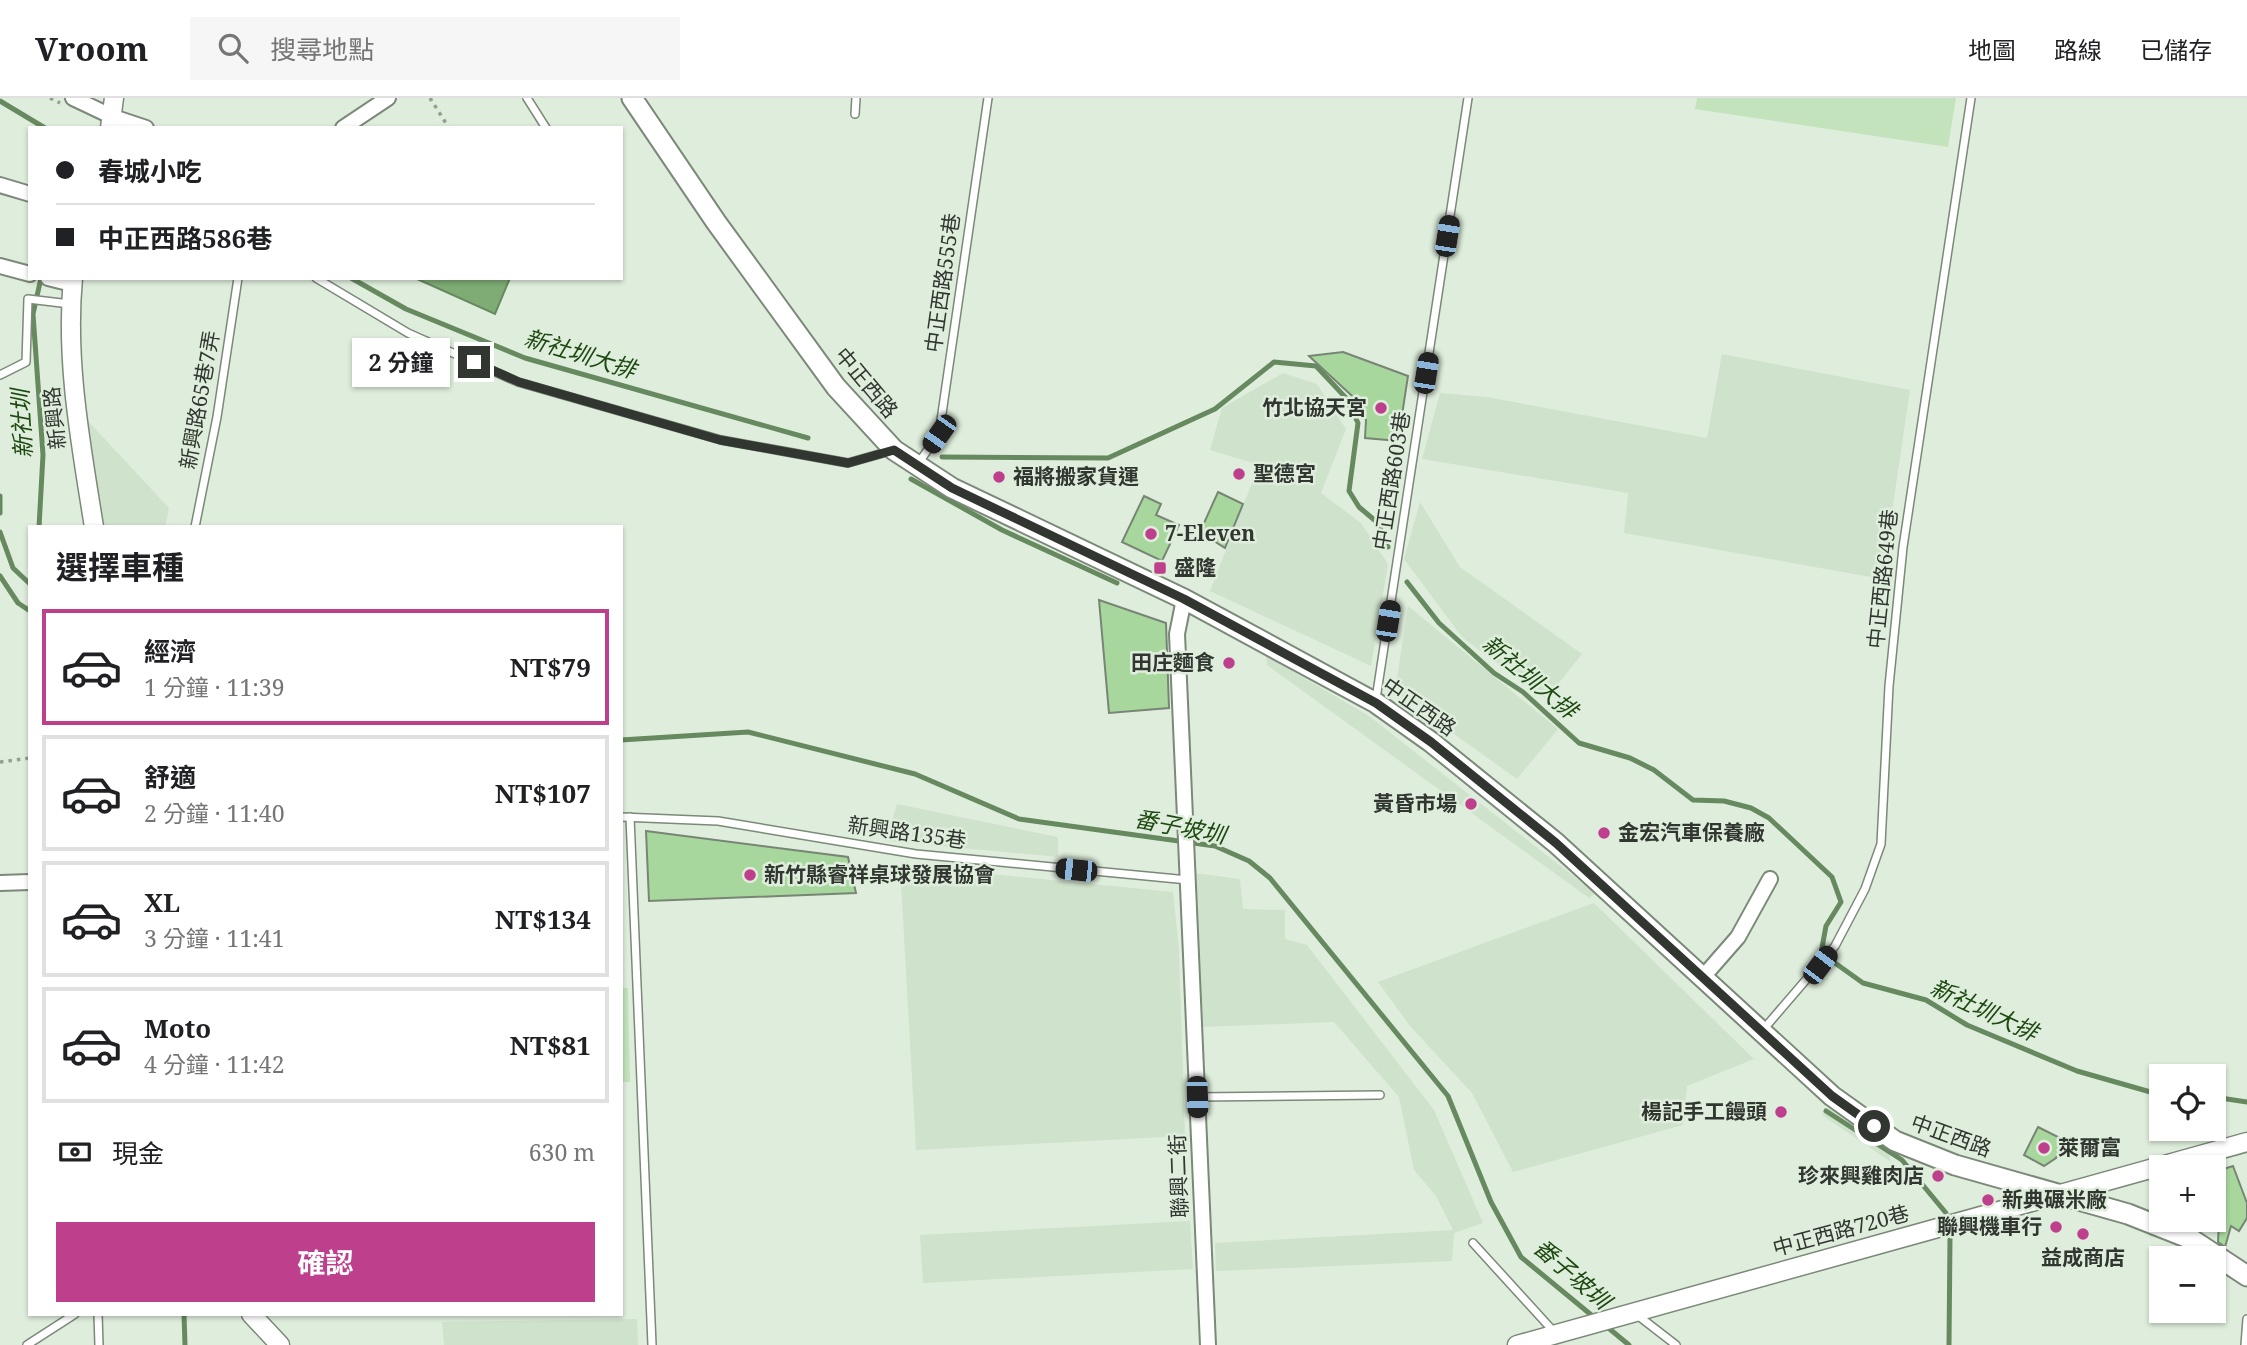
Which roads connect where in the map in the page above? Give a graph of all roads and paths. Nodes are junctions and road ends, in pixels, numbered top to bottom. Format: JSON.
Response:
{"nodes":[{"id":1,"x":73,"y":98,"type":"edge"},
{"id":2,"x":114,"y":98,"type":"edge"},
{"id":3,"x":388,"y":98,"type":"edge"},
{"id":4,"x":430,"y":98,"type":"edge"},
{"id":5,"x":527,"y":98,"type":"edge"},
{"id":6,"x":856,"y":98,"type":"edge"},
{"id":7,"x":988,"y":98,"type":"edge"},
{"id":8,"x":1468,"y":98,"type":"edge"},
{"id":9,"x":1971,"y":98,"type":"edge"},
{"id":10,"x":634,"y":99,"type":"edge"},
{"id":11,"x":855,"y":114,"type":"dead end"},
{"id":12,"x":112,"y":123,"type":"edge"},
{"id":13,"x":132,"y":126,"type":"edge"},
{"id":14,"x":346,"y":126,"type":"edge"},
{"id":15,"x":448,"y":126,"type":"edge"},
{"id":16,"x":546,"y":126,"type":"edge"},
{"id":17,"x":0,"y":185,"type":"edge"},
{"id":18,"x":28,"y":193,"type":"edge"},
{"id":19,"x":0,"y":266,"type":"edge"},
{"id":20,"x":28,"y":273,"type":"edge"},
{"id":21,"x":238,"y":280,"type":"edge"},
{"id":22,"x":319,"y":280,"type":"edge"},
{"id":23,"x":72,"y":281,"type":"edge"},
{"id":24,"x":70,"y":304,"type":"junction"},
{"id":25,"x":0,"y":375,"type":"edge"},
{"id":26,"x":894,"y":450,"type":"junction"},
{"id":27,"x":916,"y":466,"type":"junction"},
{"id":28,"x":94,"y":525,"type":"edge"},
{"id":29,"x":195,"y":525,"type":"edge"},
{"id":30,"x":1184,"y":599,"type":"junction"},
{"id":31,"x":1376,"y":703,"type":"junction"},
{"id":32,"x":28,"y":758,"type":"edge"},
{"id":33,"x":0,"y":762,"type":"edge"},
{"id":34,"x":626,"y":817,"type":"edge"},
{"id":35,"x":1770,"y":879,"type":"dead end"},
{"id":36,"x":1188,"y":880,"type":"junction"},
{"id":37,"x":28,"y":882,"type":"edge"},
{"id":38,"x":0,"y":883,"type":"edge"},
{"id":39,"x":1703,"y":976,"type":"junction"},
{"id":40,"x":1762,"y":1031,"type":"junction"},
{"id":41,"x":1380,"y":1095,"type":"dead end"},
{"id":42,"x":1197,"y":1097,"type":"junction"},
{"id":43,"x":2247,"y":1142,"type":"edge"},
{"id":44,"x":2061,"y":1195,"type":"junction"},
{"id":45,"x":1473,"y":1243,"type":"dead end"},
{"id":46,"x":2247,"y":1276,"type":"edge"},
{"id":47,"x":1633,"y":1311,"type":"junction"},
{"id":48,"x":72,"y":1316,"type":"edge"},
{"id":49,"x":98,"y":1316,"type":"edge"},
{"id":50,"x":253,"y":1316,"type":"edge"},
{"id":51,"x":2247,"y":1319,"type":"edge"},
{"id":52,"x":1562,"y":1340,"type":"edge"},
{"id":53,"x":27,"y":1345,"type":"edge"},
{"id":54,"x":99,"y":1345,"type":"edge"},
{"id":55,"x":280,"y":1345,"type":"edge"},
{"id":56,"x":652,"y":1345,"type":"edge"},
{"id":57,"x":1208,"y":1345,"type":"edge"},
{"id":58,"x":1517,"y":1345,"type":"edge"},
{"id":59,"x":1676,"y":1345,"type":"edge"},
{"id":60,"x":2245,"y":1345,"type":"edge"}],
"edges":[{"from":1,"to":12,"type":"street"},
{"from":2,"to":12,"type":"street"},
{"from":3,"to":14,"type":"street"},
{"from":4,"to":15,"type":"path"},
{"from":5,"to":16,"type":"lane"},
{"from":6,"to":11,"type":"lane"},
{"from":7,"to":27,"type":"lane","name":"中正西路555巷"},
{"from":8,"to":31,"type":"lane","name":"中正西路603巷"},
{"from":9,"to":40,"type":"lane","name":"中正西路649巷"},
{"from":10,"to":26,"type":"main road","name":"中正西路"},
{"from":12,"to":13,"type":"street"},
{"from":17,"to":18,"type":"street"},
{"from":19,"to":20,"type":"street"},
{"from":21,"to":29,"type":"lane","name":"新興路65巷7弄"},
{"from":22,"to":26,"type":"lane"},
{"from":23,"to":24,"type":"street","name":"新興路"},
{"from":24,"to":25,"type":"lane","name":"新興路"},
{"from":24,"to":28,"type":"street","name":"新興路"},
{"from":26,"to":27,"type":"main road","name":"中正西路"},
{"from":27,"to":30,"type":"main road","name":"中正西路"},
{"from":30,"to":31,"type":"main road","name":"中正西路"},
{"from":30,"to":36,"type":"street","name":"聯興二街"},
{"from":31,"to":39,"type":"main road","name":"中正西路"},
{"from":32,"to":33,"type":"path"},
{"from":34,"to":36,"type":"lane","name":"新興路135巷"},
{"from":34,"to":56,"type":"lane"},
{"from":35,"to":39,"type":"street"},
{"from":36,"to":42,"type":"street","name":"聯興二街"},
{"from":37,"to":38,"type":"street"},
{"from":39,"to":40,"type":"main road","name":"中正西路"},
{"from":40,"to":44,"type":"main road","name":"中正西路"},
{"from":41,"to":42,"type":"lane"},
{"from":42,"to":57,"type":"street","name":"聯興二街"},
{"from":43,"to":44,"type":"street","name":"中正西路720巷"},
{"from":44,"to":46,"type":"main road","name":"中正西路"},
{"from":44,"to":47,"type":"street","name":"中正西路720巷"},
{"from":45,"to":52,"type":"lane"},
{"from":47,"to":52,"type":"street","name":"中正西路720巷"},
{"from":47,"to":59,"type":"lane"},
{"from":48,"to":53,"type":"lane"},
{"from":49,"to":54,"type":"lane"},
{"from":50,"to":55,"type":"street"},
{"from":51,"to":60,"type":"lane"},
{"from":52,"to":58,"type":"street","name":"中正西路720巷"}]}
